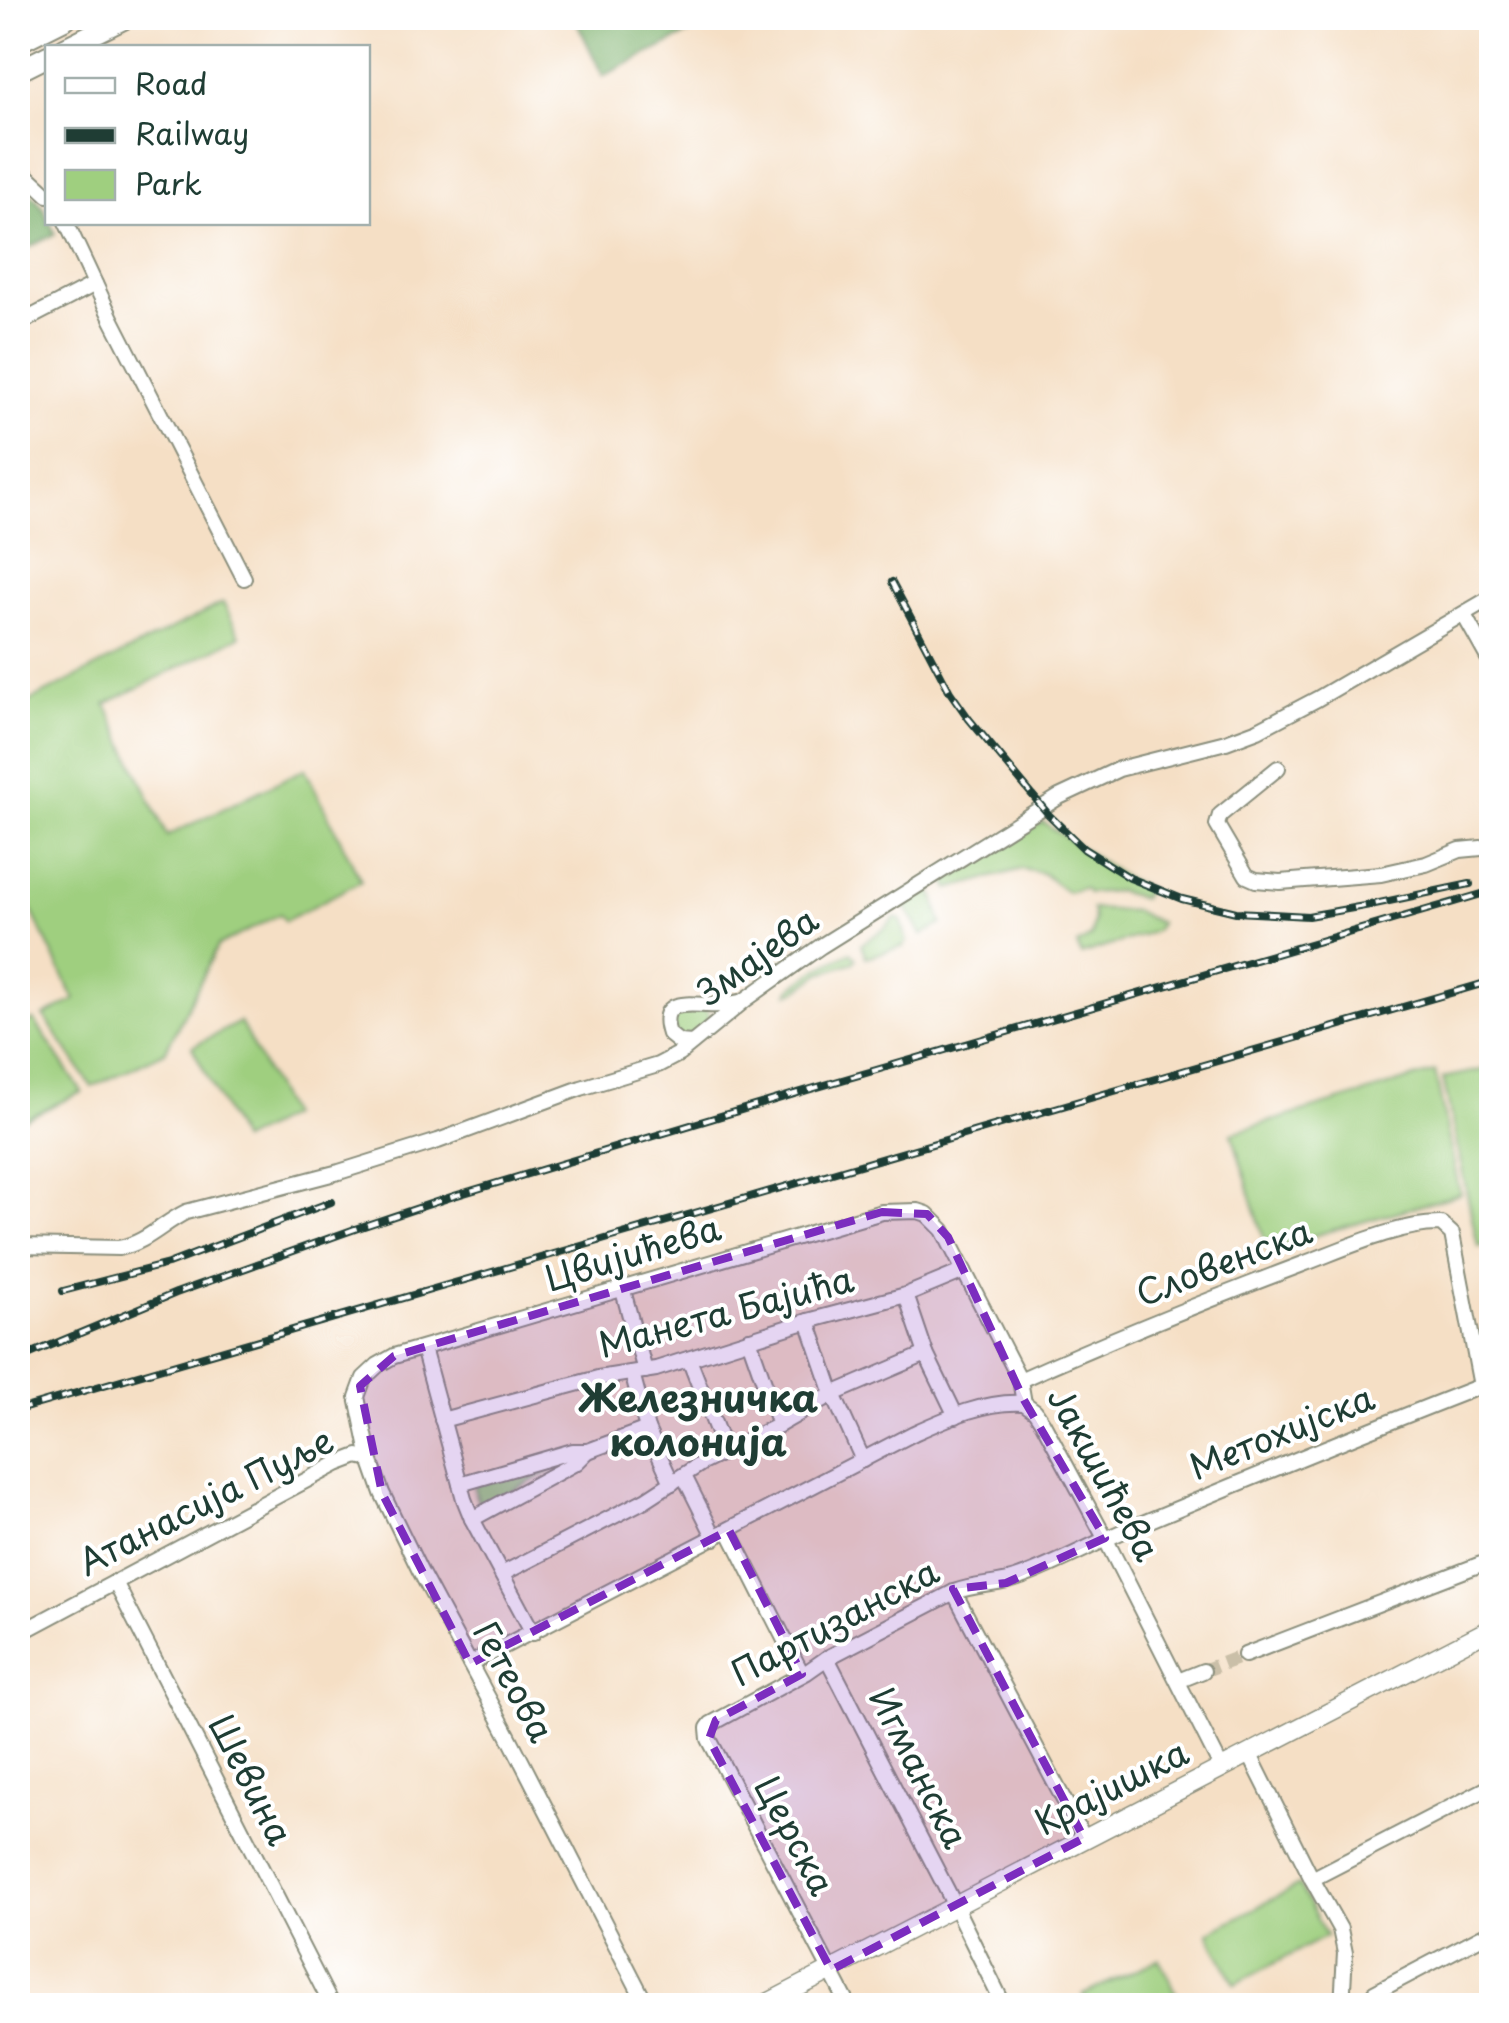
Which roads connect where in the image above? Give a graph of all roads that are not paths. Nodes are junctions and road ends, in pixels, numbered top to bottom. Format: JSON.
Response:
{"nodes":[{"id":1,"x":66,"y":18,"type":"edge"},
{"id":2,"x":125,"y":19,"type":"edge"},
{"id":3,"x":18,"y":42,"type":"edge"},
{"id":4,"x":71,"y":45,"type":"edge"},
{"id":5,"x":45,"y":58,"type":"edge"},
{"id":6,"x":18,"y":71,"type":"edge"},
{"id":7,"x":18,"y":167,"type":"edge"},
{"id":8,"x":45,"y":193,"type":"edge"},
{"id":9,"x":68,"y":225,"type":"edge"},
{"id":10,"x":95,"y":284,"type":"junction"},
{"id":11,"x":18,"y":324,"type":"edge"},
{"id":12,"x":244,"y":578,"type":"dead end"},
{"id":13,"x":1492,"y":597,"type":"edge"},
{"id":14,"x":1464,"y":614,"type":"junction"},
{"id":15,"x":1492,"y":664,"type":"edge"},
{"id":16,"x":1278,"y":768,"type":"dead end"},
{"id":17,"x":1492,"y":847,"type":"edge"},
{"id":18,"x":745,"y":1000,"type":"junction"},
{"id":19,"x":707,"y":1005,"type":"junction"},
{"id":20,"x":710,"y":1029,"type":"junction"},
{"id":21,"x":674,"y":1039,"type":"junction"},
{"id":22,"x":692,"y":1043,"type":"junction"},
{"id":23,"x":658,"y":1065,"type":"junction"},
{"id":24,"x":927,"y":1214,"type":"joint"},
{"id":25,"x":18,"y":1246,"type":"edge"},
{"id":26,"x":964,"y":1272,"type":"junction"},
{"id":27,"x":622,"y":1288,"type":"junction"},
{"id":28,"x":906,"y":1295,"type":"junction"},
{"id":29,"x":808,"y":1321,"type":"junction"},
{"id":30,"x":749,"y":1339,"type":"junction"},
{"id":31,"x":423,"y":1348,"type":"junction"},
{"id":32,"x":926,"y":1354,"type":"junction"},
{"id":33,"x":689,"y":1359,"type":"junction"},
{"id":34,"x":638,"y":1372,"type":"junction"},
{"id":35,"x":364,"y":1378,"type":"joint"},
{"id":36,"x":1020,"y":1380,"type":"junction"},
{"id":37,"x":1481,"y":1386,"type":"junction"},
{"id":38,"x":833,"y":1394,"type":"junction"},
{"id":39,"x":1024,"y":1403,"type":"junction"},
{"id":40,"x":1492,"y":1408,"type":"edge"},
{"id":41,"x":956,"y":1416,"type":"junction"},
{"id":42,"x":442,"y":1420,"type":"junction"},
{"id":43,"x":780,"y":1425,"type":"junction"},
{"id":44,"x":647,"y":1429,"type":"junction"},
{"id":45,"x":588,"y":1451,"type":"junction"},
{"id":46,"x":725,"y":1451,"type":"junction"},
{"id":47,"x":370,"y":1460,"type":"junction"},
{"id":48,"x":863,"y":1460,"type":"junction"},
{"id":49,"x":678,"y":1479,"type":"junction"},
{"id":50,"x":460,"y":1484,"type":"junction"},
{"id":51,"x":472,"y":1519,"type":"junction"},
{"id":52,"x":729,"y":1530,"type":"junction"},
{"id":53,"x":714,"y":1538,"type":"junction"},
{"id":54,"x":1106,"y":1538,"type":"junction"},
{"id":55,"x":1489,"y":1561,"type":"dead end"},
{"id":56,"x":502,"y":1574,"type":"junction"},
{"id":57,"x":116,"y":1582,"type":"junction"},
{"id":58,"x":954,"y":1592,"type":"junction"},
{"id":59,"x":1492,"y":1628,"type":"edge"},
{"id":60,"x":532,"y":1633,"type":"junction"},
{"id":61,"x":18,"y":1634,"type":"edge"},
{"id":62,"x":1245,"y":1654,"type":"tunnel mouth"},
{"id":63,"x":827,"y":1658,"type":"junction"},
{"id":64,"x":470,"y":1664,"type":"junction"},
{"id":65,"x":1203,"y":1671,"type":"tunnel mouth"},
{"id":66,"x":802,"y":1674,"type":"junction"},
{"id":67,"x":1178,"y":1680,"type":"junction"},
{"id":68,"x":708,"y":1728,"type":"joint"},
{"id":69,"x":1250,"y":1753,"type":"junction"},
{"id":70,"x":1222,"y":1767,"type":"junction"},
{"id":71,"x":1492,"y":1786,"type":"edge"},
{"id":72,"x":1084,"y":1838,"type":"junction"},
{"id":73,"x":1312,"y":1879,"type":"junction"},
{"id":74,"x":955,"y":1906,"type":"junction"},
{"id":75,"x":1492,"y":1931,"type":"edge"},
{"id":76,"x":831,"y":1970,"type":"junction"},
{"id":77,"x":1342,"y":2003,"type":"edge"},
{"id":78,"x":1370,"y":2005,"type":"edge"},
{"id":79,"x":332,"y":2006,"type":"edge"},
{"id":80,"x":647,"y":2006,"type":"edge"},
{"id":81,"x":762,"y":2006,"type":"edge"},
{"id":82,"x":849,"y":2006,"type":"edge"},
{"id":83,"x":1004,"y":2006,"type":"edge"}],
"edges":[{"from":1,"to":3,"type":"highway"},
{"from":2,"to":4,"type":"highway"},
{"from":5,"to":6,"type":"highway"},
{"from":7,"to":8,"type":"street"},
{"from":9,"to":10,"type":"street"},
{"from":10,"to":11,"type":"street"},
{"from":10,"to":12,"type":"street"},
{"from":13,"to":14,"type":"street","name":"Змајева"},
{"from":14,"to":15,"type":"street"},
{"from":14,"to":18,"type":"street","name":"Змајева"},
{"from":16,"to":17,"type":"street"},
{"from":18,"to":19,"type":"street"},
{"from":18,"to":20,"type":"street","name":"Змајева"},
{"from":19,"to":20,"type":"street"},
{"from":19,"to":21,"type":"street"},
{"from":20,"to":22,"type":"street","name":"Змајева"},
{"from":21,"to":22,"type":"street"},
{"from":21,"to":23,"type":"street"},
{"from":22,"to":23,"type":"street","name":"Змајева"},
{"from":23,"to":25,"type":"street","name":"Змајева"},
{"from":24,"to":26,"type":"street","name":"Јакшићева"},
{"from":24,"to":27,"type":"street","name":"Цвијићева"},
{"from":26,"to":28,"type":"street","name":"Манета Бајића"},
{"from":26,"to":36,"type":"street","name":"Јакшићева"},
{"from":27,"to":31,"type":"street","name":"Цвијићева"},
{"from":27,"to":34,"type":"street"},
{"from":28,"to":29,"type":"street","name":"Манета Бајића"},
{"from":28,"to":32,"type":"street"},
{"from":29,"to":30,"type":"street","name":"Манета Бајића"},
{"from":29,"to":38,"type":"street"},
{"from":30,"to":33,"type":"street","name":"Манета Бајића"},
{"from":30,"to":43,"type":"street"},
{"from":31,"to":35,"type":"street","name":"Цвијићева"},
{"from":31,"to":42,"type":"street"},
{"from":32,"to":38,"type":"street"},
{"from":32,"to":41,"type":"street"},
{"from":33,"to":34,"type":"street","name":"Манета Бајића"},
{"from":33,"to":46,"type":"street"},
{"from":34,"to":42,"type":"street","name":"Манета Бајића"},
{"from":34,"to":44,"type":"street"},
{"from":35,"to":47,"type":"street","name":"Гетеова"},
{"from":36,"to":37,"type":"street","name":"Словенска"},
{"from":36,"to":39,"type":"street","name":"Јакшићева"},
{"from":37,"to":40,"type":"street"},
{"from":37,"to":54,"type":"street","name":"Метохијска"},
{"from":38,"to":43,"type":"street"},
{"from":38,"to":48,"type":"street"},
{"from":39,"to":41,"type":"street"},
{"from":39,"to":54,"type":"street","name":"Јакшићева"},
{"from":41,"to":48,"type":"street"},
{"from":42,"to":50,"type":"street"},
{"from":43,"to":46,"type":"street"},
{"from":44,"to":45,"type":"street"},
{"from":44,"to":49,"type":"street"},
{"from":45,"to":50,"type":"street"},
{"from":45,"to":51,"type":"street"},
{"from":46,"to":49,"type":"street"},
{"from":47,"to":57,"type":"street","name":"Атанасија Пуље"},
{"from":47,"to":64,"type":"street","name":"Гетеова"},
{"from":48,"to":52,"type":"street"},
{"from":49,"to":53,"type":"street"},
{"from":49,"to":56,"type":"street"},
{"from":50,"to":51,"type":"street"},
{"from":51,"to":56,"type":"street"},
{"from":52,"to":53,"type":"street"},
{"from":52,"to":66,"type":"street"},
{"from":53,"to":60,"type":"street"},
{"from":54,"to":58,"type":"street","name":"Партизанска"},
{"from":54,"to":67,"type":"street","name":"Јакшићева"},
{"from":55,"to":62,"type":"street"},
{"from":56,"to":60,"type":"street"},
{"from":57,"to":61,"type":"street","name":"Атанасија Пуље"},
{"from":57,"to":79,"type":"street","name":"Шевина"},
{"from":58,"to":63,"type":"street","name":"Партизанска"},
{"from":58,"to":72,"type":"street"},
{"from":59,"to":69,"type":"main road","name":"Крајишка"},
{"from":60,"to":64,"type":"street"},
{"from":63,"to":66,"type":"street","name":"Партизанска"},
{"from":63,"to":74,"type":"street","name":"Игманска"},
{"from":64,"to":80,"type":"street","name":"Гетеова"},
{"from":65,"to":67,"type":"street"},
{"from":66,"to":68,"type":"street","name":"Партизанска"},
{"from":67,"to":70,"type":"street","name":"Јакшићева"},
{"from":68,"to":76,"type":"street","name":"Церска"},
{"from":69,"to":70,"type":"main road","name":"Крајишка"},
{"from":69,"to":73,"type":"street"},
{"from":70,"to":72,"type":"main road","name":"Крајишка"},
{"from":71,"to":73,"type":"street"},
{"from":72,"to":74,"type":"main road","name":"Крајишка"},
{"from":73,"to":77,"type":"street"},
{"from":74,"to":76,"type":"main road","name":"Крајишка"},
{"from":74,"to":83,"type":"street","name":"Игманска"},
{"from":75,"to":78,"type":"street"},
{"from":76,"to":81,"type":"main road","name":"Крајишка"},
{"from":76,"to":82,"type":"street","name":"Церска"},
{"from":77,"to":78,"type":"street"}]}
